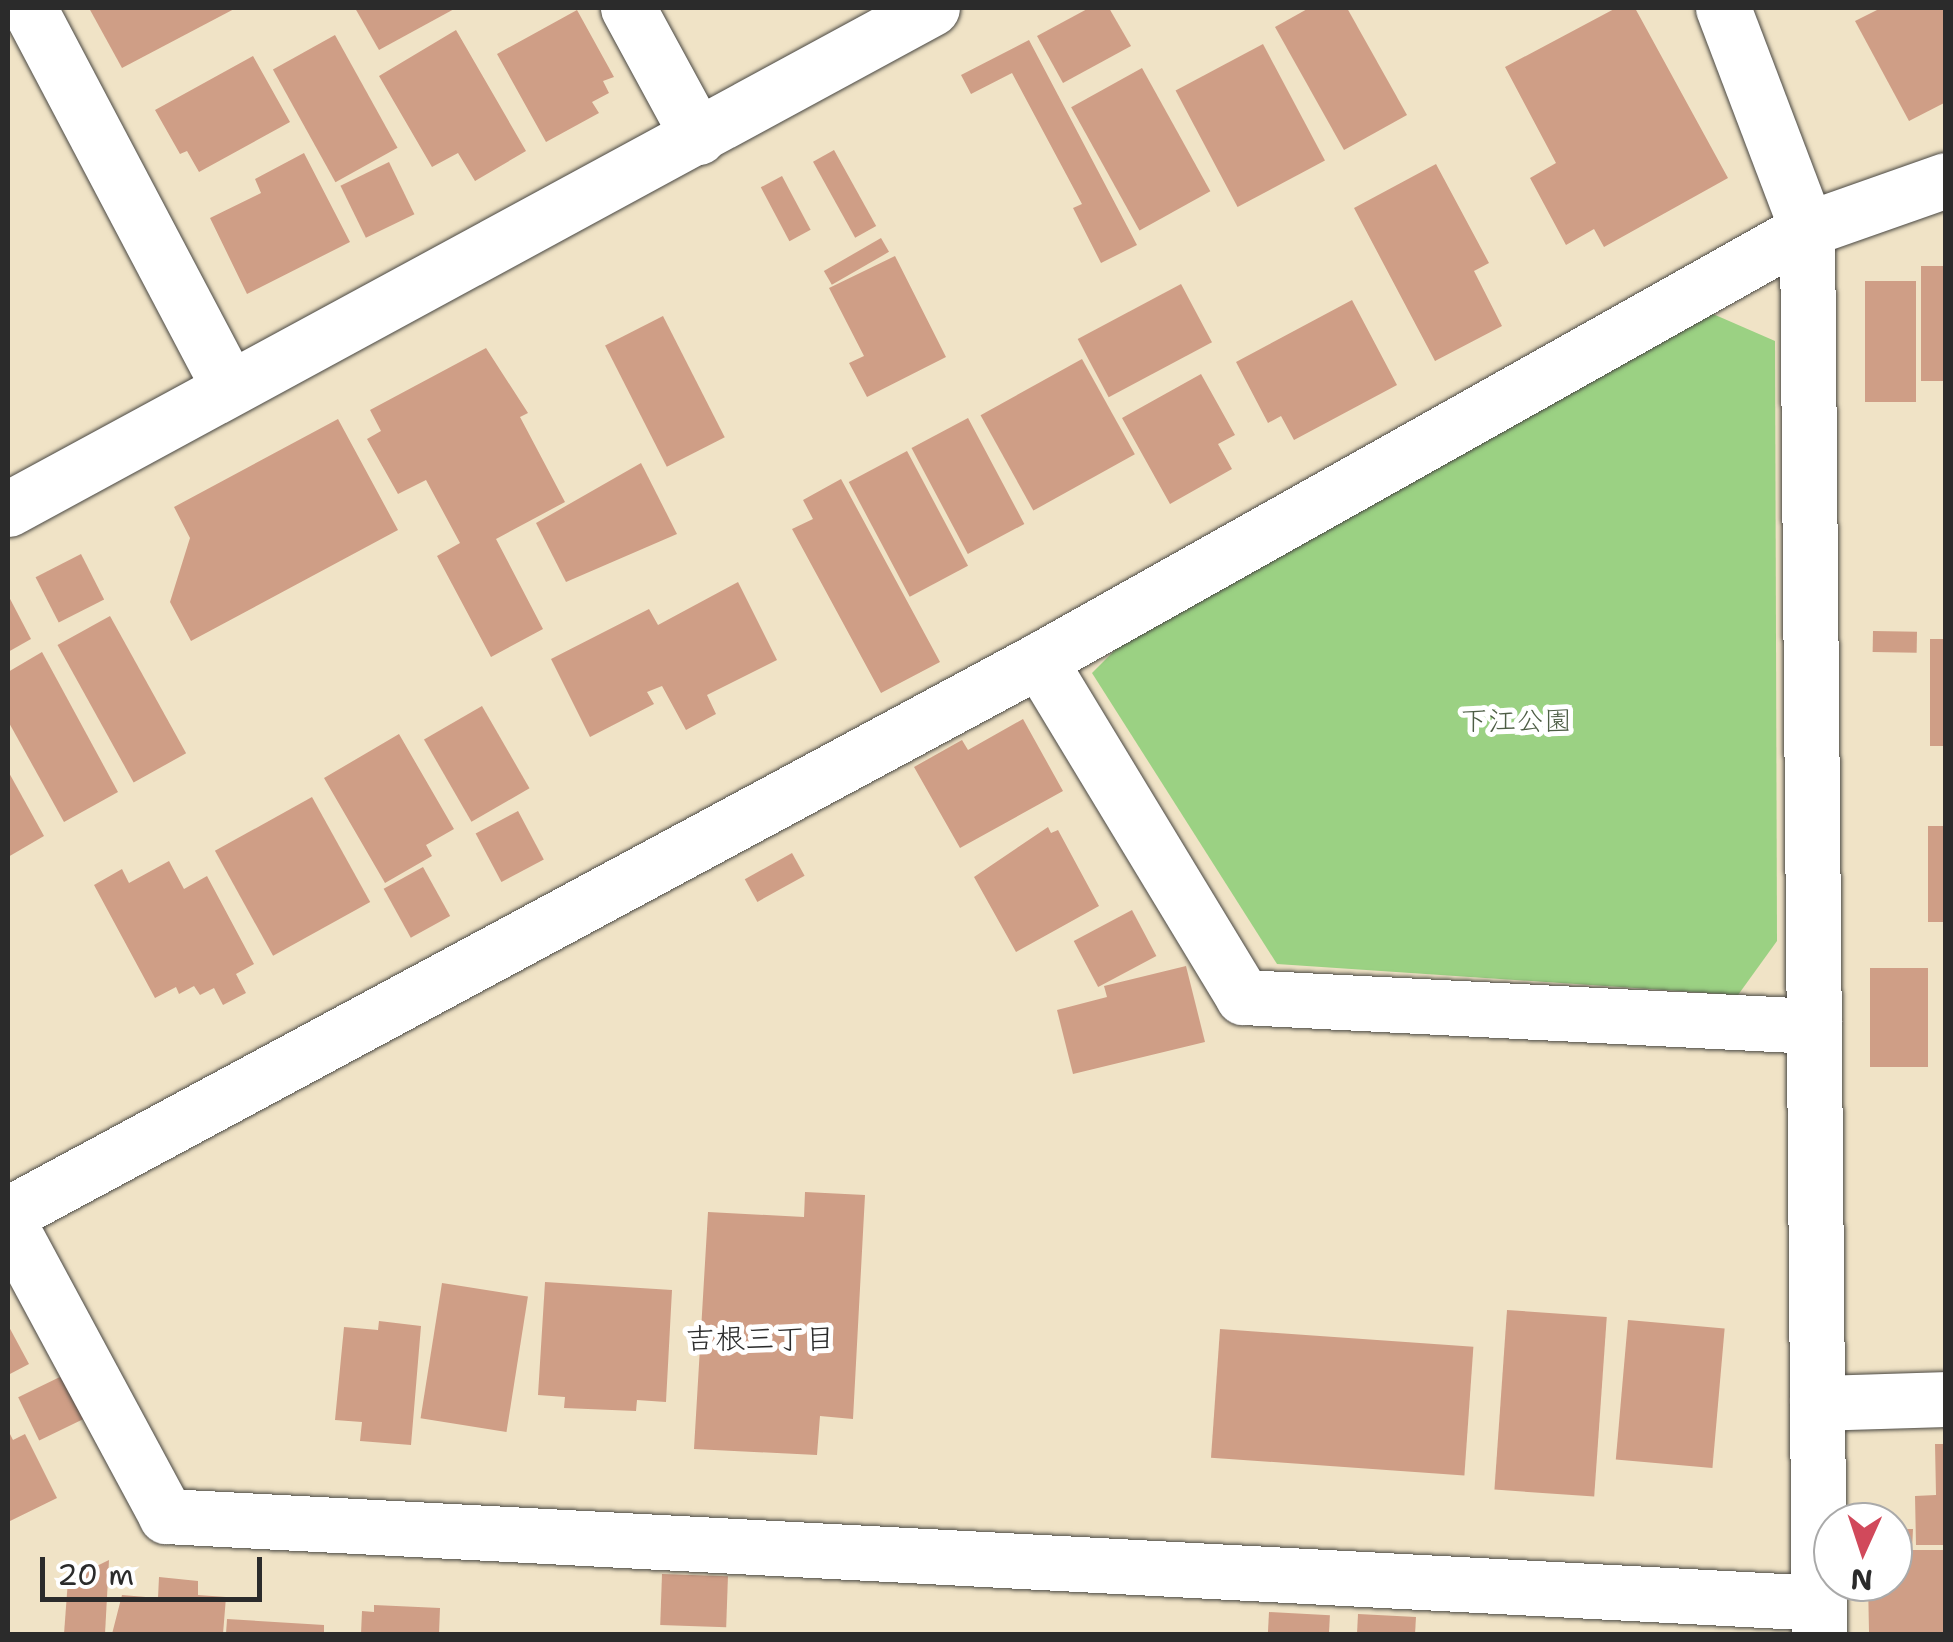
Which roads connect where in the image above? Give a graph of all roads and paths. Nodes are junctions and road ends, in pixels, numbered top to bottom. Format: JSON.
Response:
{"nodes":[{"id":1,"x":28,"y":8,"type":"edge"},
{"id":2,"x":628,"y":8,"type":"edge"},
{"id":3,"x":932,"y":8,"type":"edge"},
{"id":4,"x":1724,"y":8,"type":"edge"},
{"id":5,"x":698,"y":137,"type":"junction"},
{"id":6,"x":1946,"y":180,"type":"edge"},
{"id":7,"x":1807,"y":230,"type":"junction"},
{"id":8,"x":230,"y":387,"type":"junction"},
{"id":9,"x":8,"y":510,"type":"edge"},
{"id":10,"x":1039,"y":660,"type":"junction"},
{"id":11,"x":1814,"y":1026,"type":"junction"},
{"id":12,"x":8,"y":1214,"type":"edge"},
{"id":13,"x":8,"y":1222,"type":"edge"},
{"id":14,"x":1946,"y":1400,"type":"edge"},
{"id":15,"x":1817,"y":1403,"type":"junction"},
{"id":16,"x":1819,"y":1619,"type":"edge"}],
"edges":[{"from":1,"to":8,"type":"street"},
{"from":2,"to":5,"type":"street"},
{"from":3,"to":5,"type":"street"},
{"from":4,"to":7,"type":"street"},
{"from":5,"to":8,"type":"street"},
{"from":6,"to":7,"type":"street"},
{"from":7,"to":10,"type":"street"},
{"from":7,"to":11,"type":"street"},
{"from":8,"to":9,"type":"street"},
{"from":10,"to":11,"type":"street"},
{"from":10,"to":12,"type":"street"},
{"from":11,"to":15,"type":"street"},
{"from":13,"to":16,"type":"street"},
{"from":14,"to":15,"type":"street"},
{"from":15,"to":16,"type":"street"}]}
